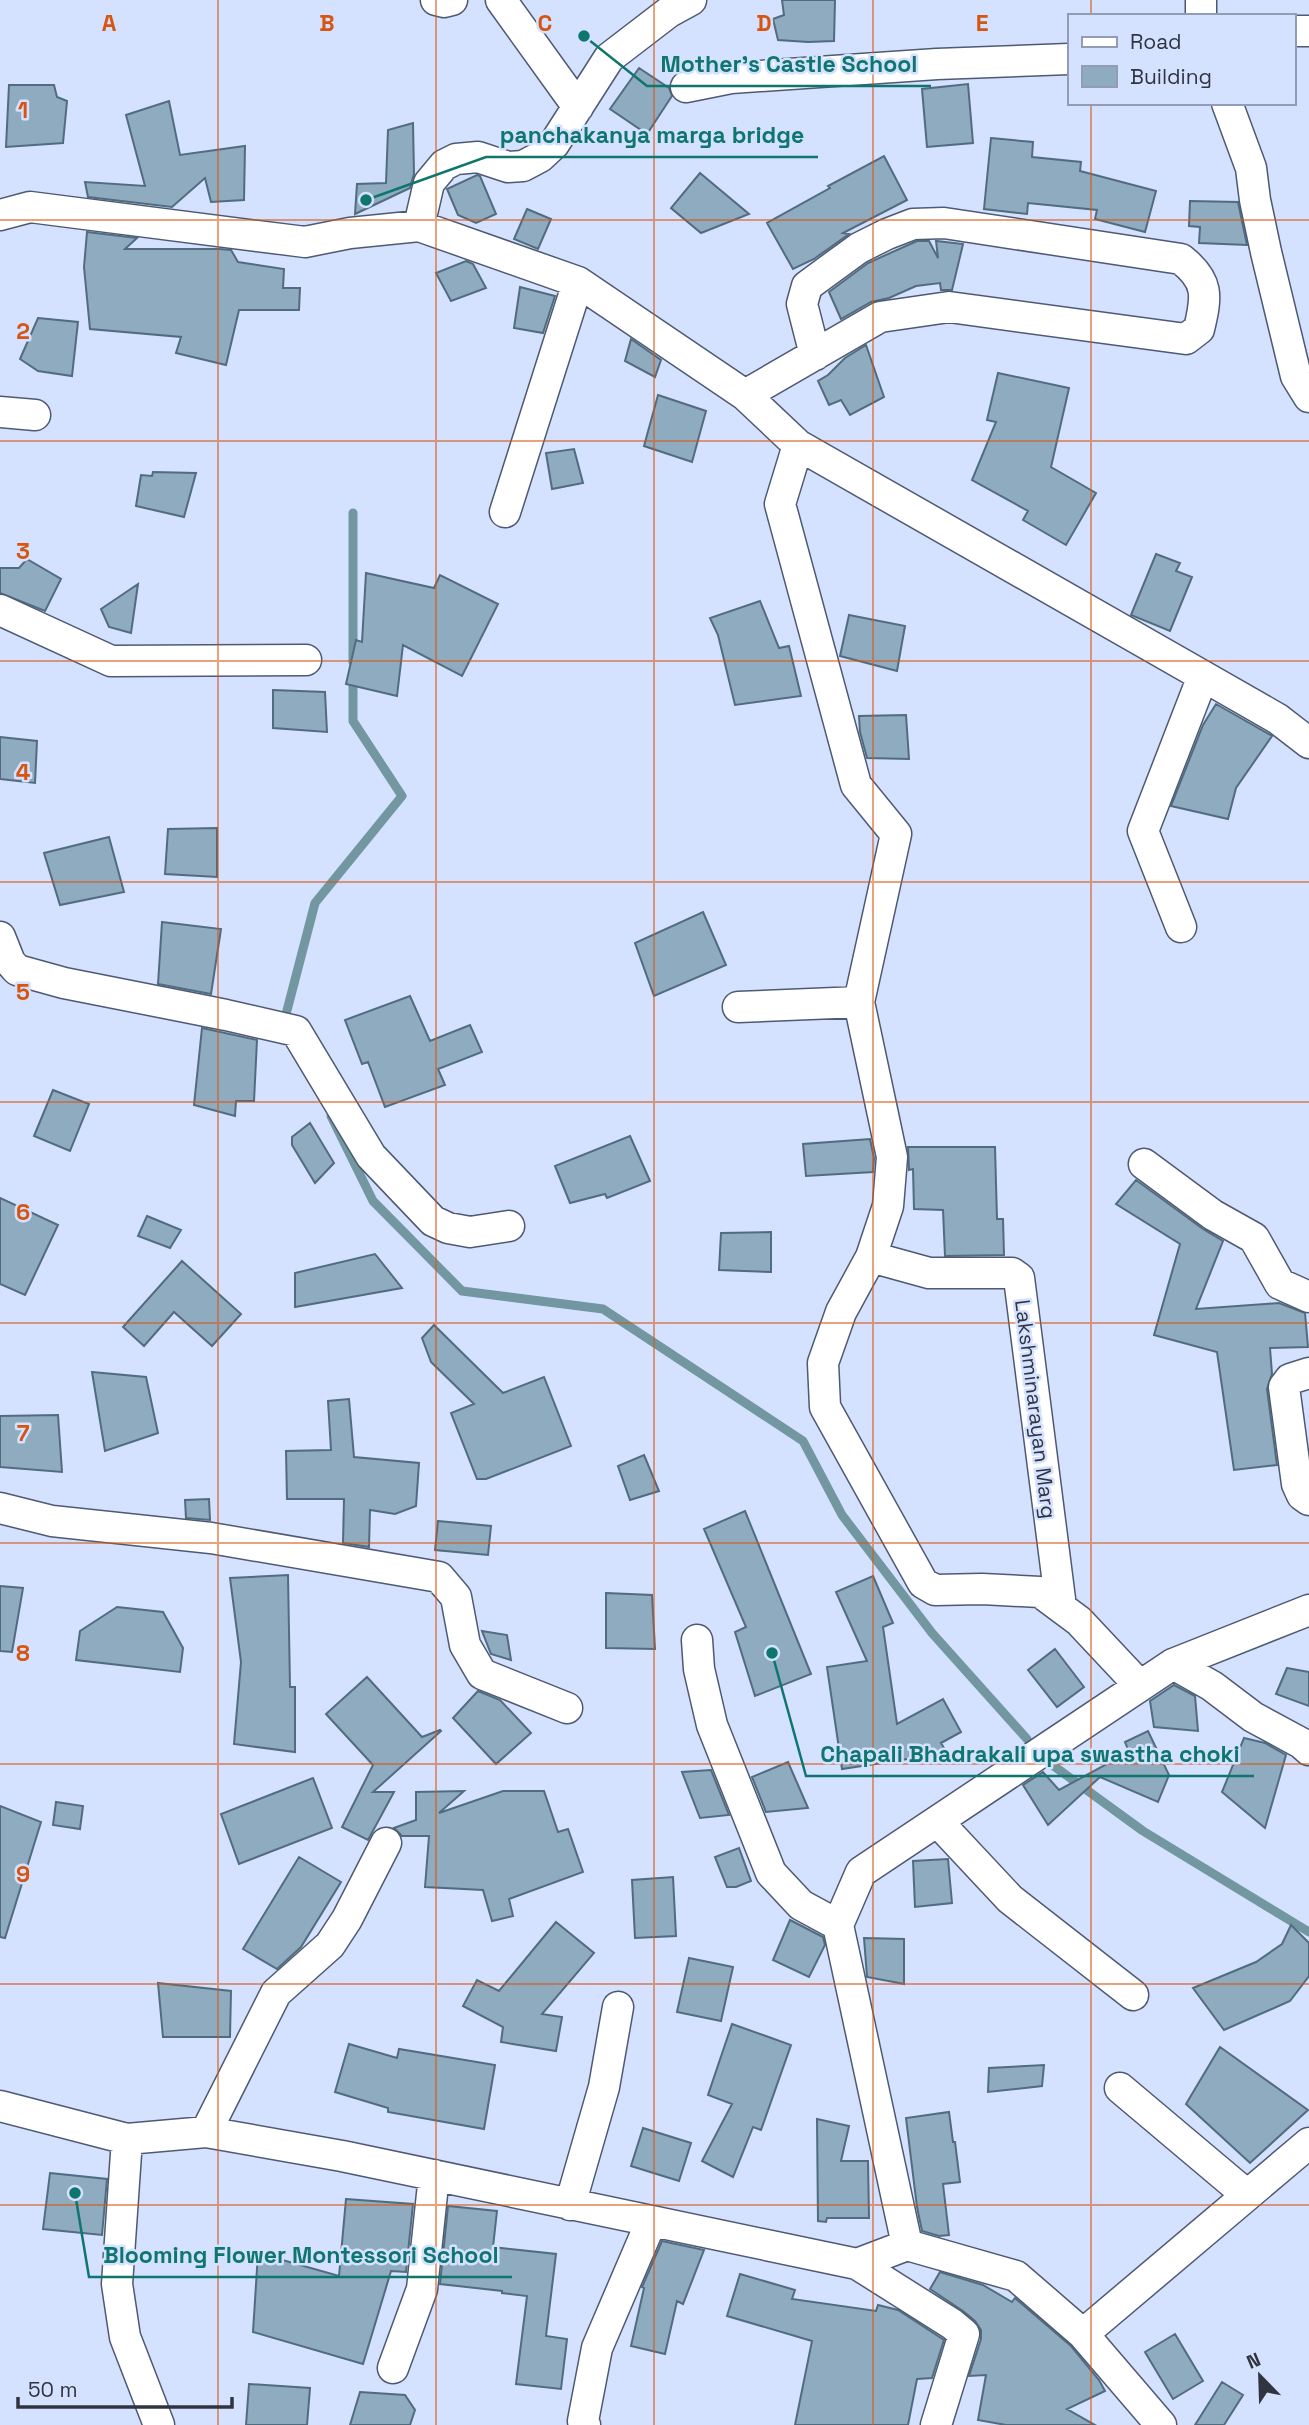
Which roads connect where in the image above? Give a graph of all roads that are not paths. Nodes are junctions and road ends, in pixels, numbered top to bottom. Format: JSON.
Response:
{"nodes":[{"id":1,"x":436,"y":0,"type":"edge"},
{"id":2,"x":452,"y":0,"type":"edge"},
{"id":3,"x":501,"y":0,"type":"edge"},
{"id":4,"x":691,"y":0,"type":"edge"},
{"id":5,"x":1068,"y":59,"type":"edge"},
{"id":6,"x":686,"y":87,"type":"dead end"},
{"id":7,"x":1228,"y":105,"type":"edge"},
{"id":8,"x":578,"y":107,"type":"junction"},
{"id":9,"x":0,"y":215,"type":"edge"},
{"id":10,"x":419,"y":226,"type":"junction"},
{"id":11,"x":578,"y":282,"type":"junction"},
{"id":12,"x":815,"y":355,"type":"junction"},
{"id":13,"x":745,"y":395,"type":"junction"},
{"id":14,"x":1309,"y":397,"type":"edge"},
{"id":15,"x":0,"y":412,"type":"edge"},
{"id":16,"x":35,"y":415,"type":"dead end"},
{"id":17,"x":798,"y":445,"type":"junction"},
{"id":18,"x":505,"y":512,"type":"dead end"},
{"id":19,"x":0,"y":610,"type":"edge"},
{"id":20,"x":306,"y":660,"type":"dead end"},
{"id":21,"x":1203,"y":676,"type":"junction"},
{"id":22,"x":1309,"y":743,"type":"edge"},
{"id":23,"x":1181,"y":927,"type":"dead end"},
{"id":24,"x":0,"y":937,"type":"edge"},
{"id":25,"x":859,"y":1002,"type":"junction"},
{"id":26,"x":738,"y":1007,"type":"dead end"},
{"id":27,"x":1144,"y":1164,"type":"dead end"},
{"id":28,"x":509,"y":1226,"type":"dead end"},
{"id":29,"x":871,"y":1257,"type":"junction"},
{"id":30,"x":1309,"y":1297,"type":"edge"},
{"id":31,"x":1309,"y":1373,"type":"edge"},
{"id":32,"x":1309,"y":1500,"type":"edge"},
{"id":33,"x":0,"y":1508,"type":"edge"},
{"id":34,"x":1061,"y":1607,"type":"junction"},
{"id":35,"x":1309,"y":1610,"type":"edge"},
{"id":36,"x":697,"y":1640,"type":"dead end"},
{"id":37,"x":1173,"y":1664,"type":"junction"},
{"id":38,"x":1140,"y":1686,"type":"junction"},
{"id":39,"x":567,"y":1708,"type":"dead end"},
{"id":40,"x":1309,"y":1750,"type":"edge"},
{"id":41,"x":938,"y":1822,"type":"junction"},
{"id":42,"x":386,"y":1843,"type":"dead end"},
{"id":43,"x":838,"y":1925,"type":"junction"},
{"id":44,"x":1133,"y":1995,"type":"dead end"},
{"id":45,"x":618,"y":2007,"type":"dead end"},
{"id":46,"x":1120,"y":2088,"type":"dead end"},
{"id":47,"x":0,"y":2106,"type":"edge"},
{"id":48,"x":206,"y":2132,"type":"junction"},
{"id":49,"x":127,"y":2139,"type":"junction"},
{"id":50,"x":1309,"y":2143,"type":"edge"},
{"id":51,"x":434,"y":2175,"type":"junction"},
{"id":52,"x":1247,"y":2195,"type":"junction"},
{"id":53,"x":570,"y":2206,"type":"junction"},
{"id":54,"x":651,"y":2222,"type":"junction"},
{"id":55,"x":907,"y":2245,"type":"junction"},
{"id":56,"x":857,"y":2264,"type":"junction"},
{"id":57,"x":1083,"y":2333,"type":"junction"},
{"id":58,"x":393,"y":2368,"type":"dead end"},
{"id":59,"x":159,"y":2425,"type":"edge"},
{"id":60,"x":585,"y":2425,"type":"edge"},
{"id":61,"x":936,"y":2425,"type":"edge"},
{"id":62,"x":1161,"y":2425,"type":"edge"}],
"edges":[{"from":1,"to":2,"type":"street"},
{"from":3,"to":8,"type":"street"},
{"from":4,"to":8,"type":"street"},
{"from":5,"to":6,"type":"street"},
{"from":7,"to":14,"type":"street"},
{"from":8,"to":10,"type":"street"},
{"from":9,"to":10,"type":"street"},
{"from":10,"to":11,"type":"street"},
{"from":11,"to":13,"type":"street"},
{"from":11,"to":18,"type":"street"},
{"from":12,"to":12,"type":"street"},
{"from":12,"to":13,"type":"street"},
{"from":13,"to":17,"type":"street"},
{"from":15,"to":16,"type":"street"},
{"from":17,"to":21,"type":"street"},
{"from":17,"to":25,"type":"street"},
{"from":19,"to":20,"type":"street"},
{"from":21,"to":22,"type":"street"},
{"from":21,"to":23,"type":"street"},
{"from":24,"to":28,"type":"street"},
{"from":25,"to":26,"type":"street"},
{"from":25,"to":29,"type":"street"},
{"from":27,"to":30,"type":"street"},
{"from":29,"to":34,"type":"street","name":"Lakshminarayan Marg"},
{"from":29,"to":34,"type":"street"},
{"from":31,"to":32,"type":"street"},
{"from":33,"to":39,"type":"street"},
{"from":34,"to":38,"type":"street"},
{"from":35,"to":37,"type":"street"},
{"from":36,"to":43,"type":"street"},
{"from":37,"to":38,"type":"street"},
{"from":37,"to":40,"type":"street"},
{"from":38,"to":41,"type":"street"},
{"from":41,"to":43,"type":"street"},
{"from":41,"to":44,"type":"street"},
{"from":42,"to":48,"type":"street"},
{"from":43,"to":55,"type":"street"},
{"from":45,"to":53,"type":"street"},
{"from":46,"to":52,"type":"street"},
{"from":47,"to":49,"type":"street"},
{"from":48,"to":49,"type":"street"},
{"from":48,"to":51,"type":"street"},
{"from":49,"to":59,"type":"street"},
{"from":50,"to":52,"type":"street"},
{"from":51,"to":53,"type":"street"},
{"from":51,"to":58,"type":"street"},
{"from":52,"to":57,"type":"street"},
{"from":53,"to":54,"type":"street"},
{"from":54,"to":56,"type":"street"},
{"from":54,"to":60,"type":"street"},
{"from":55,"to":56,"type":"street"},
{"from":55,"to":57,"type":"street"},
{"from":56,"to":61,"type":"street"},
{"from":57,"to":62,"type":"street"}]}
